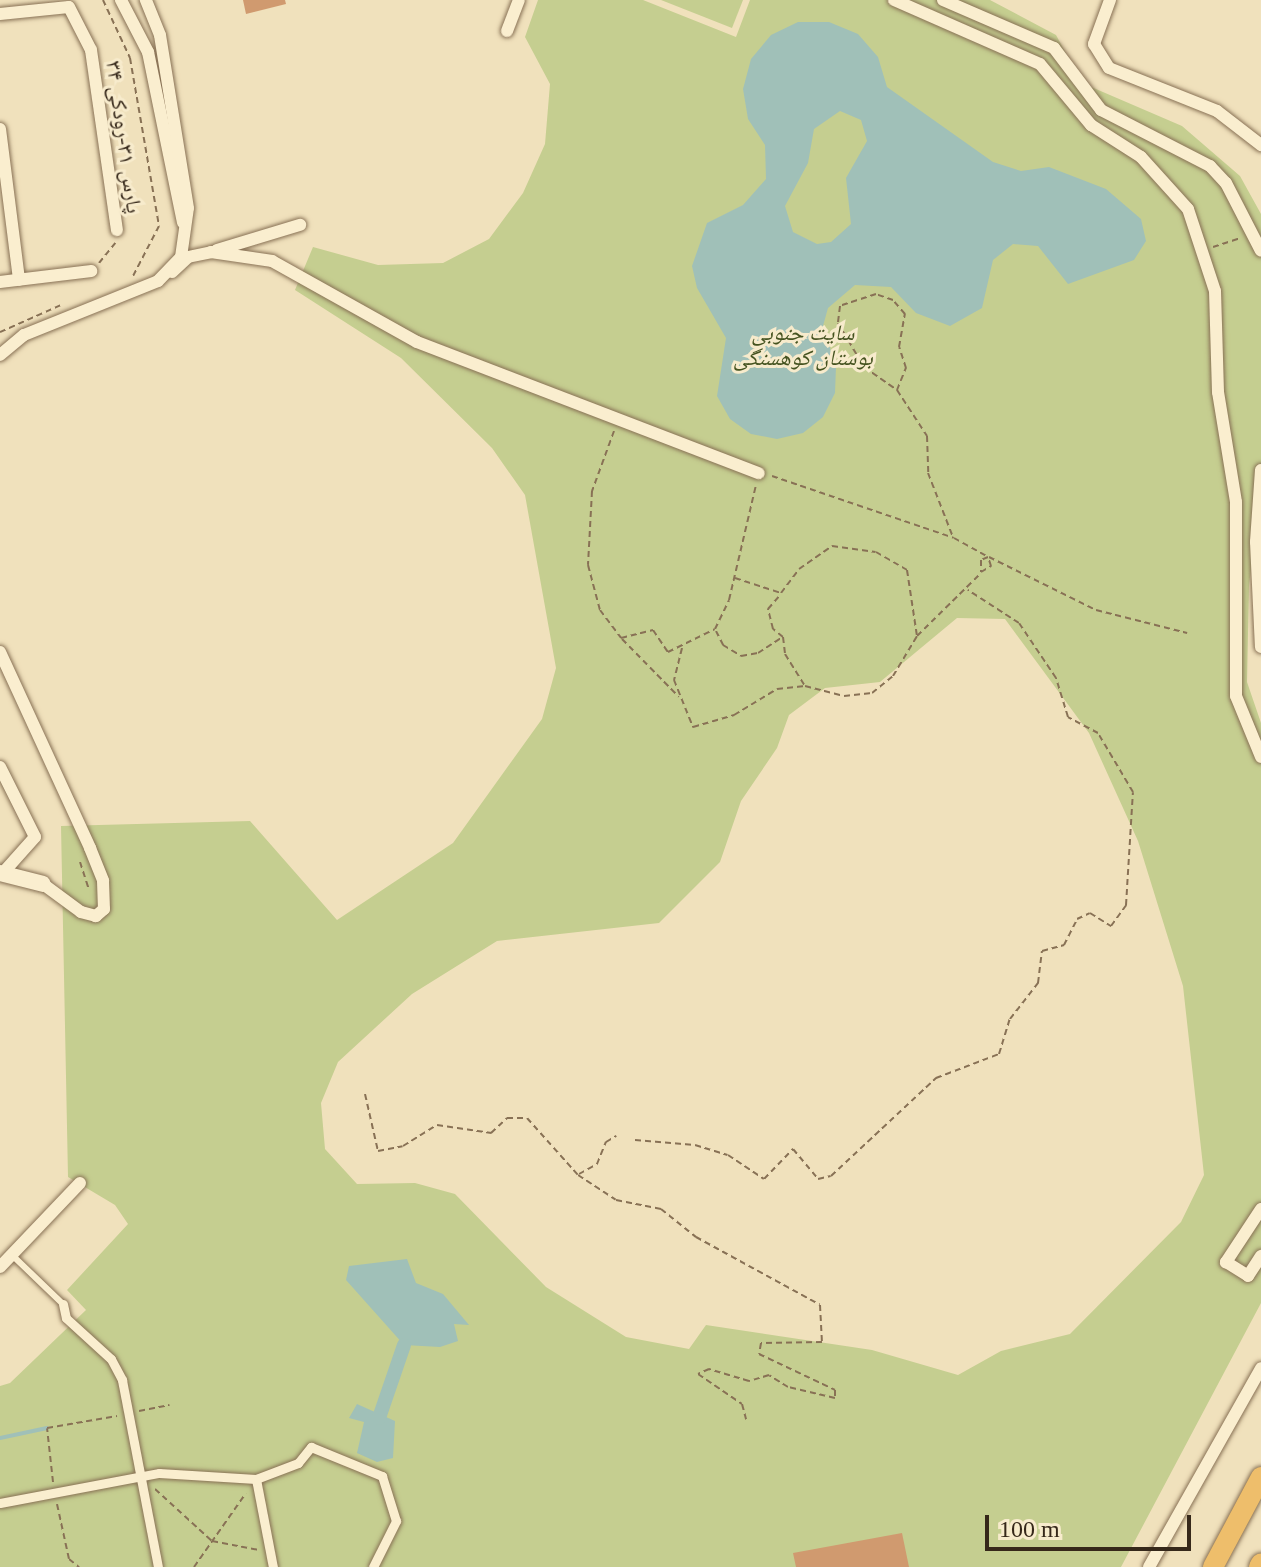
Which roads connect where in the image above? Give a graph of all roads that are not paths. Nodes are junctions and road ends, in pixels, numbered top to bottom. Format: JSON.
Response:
{"nodes":[{"id":1,"x":121,"y":0,"type":"edge"},
{"id":2,"x":146,"y":0,"type":"edge"},
{"id":3,"x":519,"y":0,"type":"edge"},
{"id":4,"x":894,"y":0,"type":"edge"},
{"id":5,"x":943,"y":0,"type":"edge"},
{"id":6,"x":1110,"y":0,"type":"edge"},
{"id":7,"x":0,"y":14,"type":"edge"},
{"id":8,"x":507,"y":31,"type":"dead end"},
{"id":9,"x":0,"y":129,"type":"edge"},
{"id":10,"x":1261,"y":145,"type":"edge"},
{"id":11,"x":300,"y":225,"type":"dead end"},
{"id":12,"x":117,"y":230,"type":"road end"},
{"id":13,"x":1261,"y":251,"type":"edge"},
{"id":14,"x":211,"y":252,"type":"junction"},
{"id":15,"x":91,"y":271,"type":"road end"},
{"id":16,"x":172,"y":272,"type":"junction"},
{"id":17,"x":19,"y":280,"type":"junction"},
{"id":18,"x":0,"y":282,"type":"edge"},
{"id":19,"x":0,"y":355,"type":"edge"},
{"id":20,"x":1261,"y":470,"type":"edge"},
{"id":21,"x":759,"y":473,"type":"road end"},
{"id":22,"x":1261,"y":647,"type":"edge"},
{"id":23,"x":0,"y":652,"type":"edge"},
{"id":24,"x":1261,"y":757,"type":"edge"},
{"id":25,"x":0,"y":767,"type":"edge"},
{"id":26,"x":1,"y":874,"type":"edge"},
{"id":27,"x":43,"y":884,"type":"joint"},
{"id":28,"x":80,"y":1183,"type":"dead end"},
{"id":29,"x":1261,"y":1209,"type":"edge"},
{"id":30,"x":12,"y":1255,"type":"junction"},
{"id":31,"x":1261,"y":1256,"type":"edge"},
{"id":32,"x":0,"y":1267,"type":"edge"},
{"id":33,"x":63,"y":1304,"type":"joint"},
{"id":34,"x":1261,"y":1368,"type":"edge"},
{"id":35,"x":143,"y":1477,"type":"junction"},
{"id":36,"x":1261,"y":1477,"type":"edge"},
{"id":37,"x":256,"y":1479,"type":"junction"},
{"id":38,"x":0,"y":1503,"type":"edge"},
{"id":39,"x":158,"y":1567,"type":"edge"},
{"id":40,"x":273,"y":1567,"type":"edge"},
{"id":41,"x":373,"y":1567,"type":"edge"},
{"id":42,"x":1149,"y":1567,"type":"edge"},
{"id":43,"x":1213,"y":1567,"type":"edge"}],
"edges":[{"from":1,"to":16,"type":"street"},
{"from":2,"to":16,"type":"street"},
{"from":3,"to":8,"type":"street"},
{"from":4,"to":24,"type":"street"},
{"from":5,"to":13,"type":"street"},
{"from":6,"to":10,"type":"street"},
{"from":7,"to":12,"type":"street","name":"پارس ۳۱-رودکی ۳۴"},
{"from":9,"to":17,"type":"street"},
{"from":11,"to":14,"type":"street"},
{"from":14,"to":16,"type":"street"},
{"from":14,"to":21,"type":"street"},
{"from":15,"to":17,"type":"street"},
{"from":16,"to":19,"type":"street"},
{"from":17,"to":18,"type":"street"},
{"from":20,"to":22,"type":"street"},
{"from":23,"to":27,"type":"street"},
{"from":25,"to":26,"type":"street"},
{"from":26,"to":27,"type":"street"},
{"from":28,"to":30,"type":"street"},
{"from":29,"to":31,"type":"street"},
{"from":30,"to":32,"type":"street"},
{"from":30,"to":33,"type":"lane"},
{"from":33,"to":35,"type":"street"},
{"from":34,"to":42,"type":"street"},
{"from":35,"to":37,"type":"street"},
{"from":35,"to":38,"type":"street"},
{"from":35,"to":39,"type":"street"},
{"from":36,"to":43,"type":"highway"},
{"from":37,"to":40,"type":"street"},
{"from":37,"to":41,"type":"street"}]}
